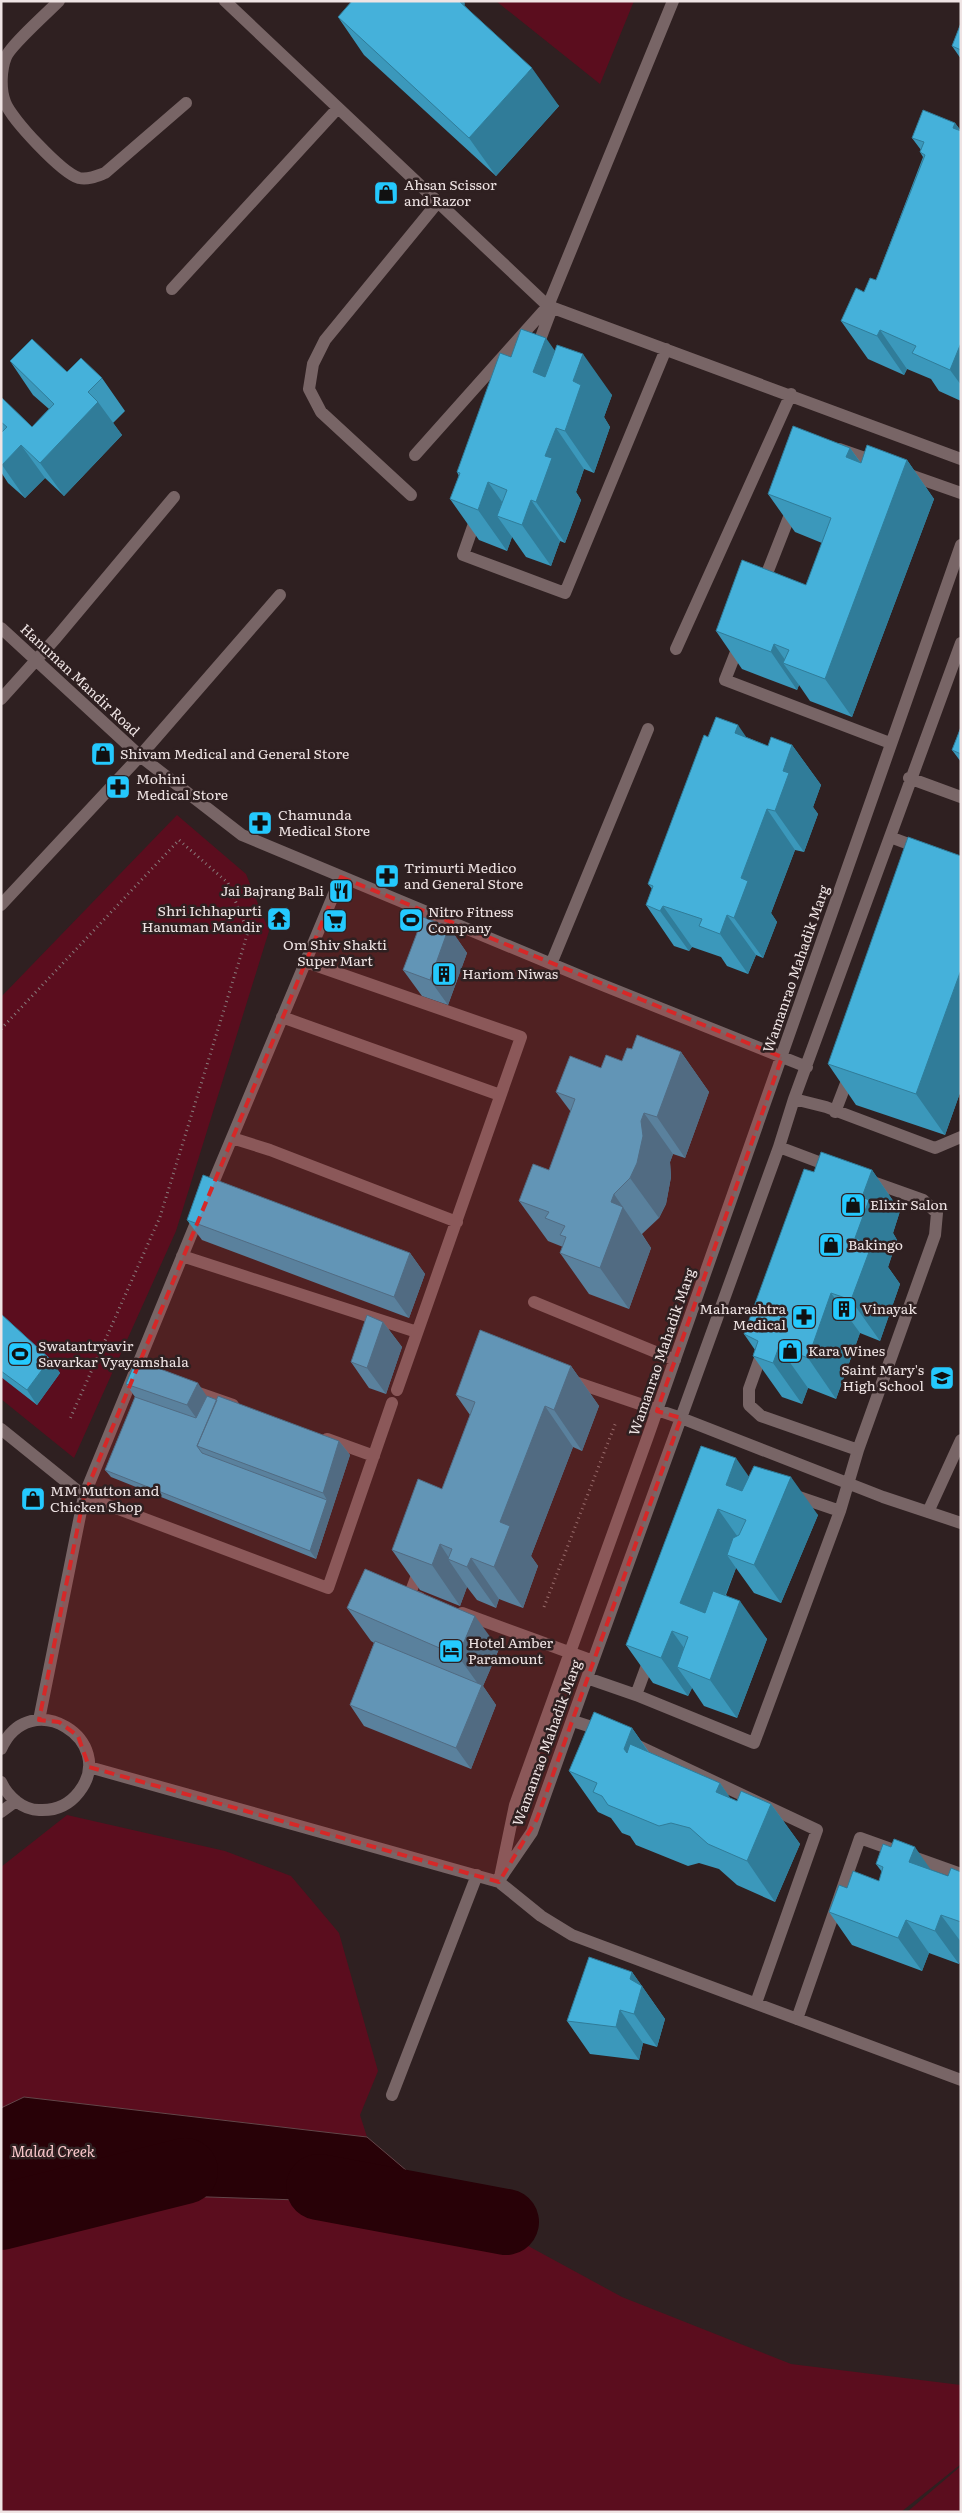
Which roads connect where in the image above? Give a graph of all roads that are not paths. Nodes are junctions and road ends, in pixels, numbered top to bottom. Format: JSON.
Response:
{"nodes":[{"id":1,"x":59,"y":1,"type":"edge"},
{"id":2,"x":225,"y":1,"type":"edge"},
{"id":3,"x":673,"y":1,"type":"edge"},
{"id":4,"x":186,"y":104,"type":"dead end"},
{"id":5,"x":338,"y":108,"type":"junction"},
{"id":6,"x":438,"y":202,"type":"junction"},
{"id":7,"x":172,"y":289,"type":"dead end"},
{"id":8,"x":550,"y":307,"type":"junction"},
{"id":9,"x":666,"y":349,"type":"junction"},
{"id":10,"x":532,"y":363,"type":"edge"},
{"id":11,"x":791,"y":394,"type":"junction"},
{"id":12,"x":828,"y":444,"type":"edge"},
{"id":13,"x":415,"y":455,"type":"dead end"},
{"id":14,"x":961,"y":459,"type":"edge"},
{"id":15,"x":961,"y":493,"type":"edge"},
{"id":16,"x":410,"y":494,"type":"dead end"},
{"id":17,"x":797,"y":496,"type":"edge"},
{"id":18,"x":174,"y":498,"type":"dead end"},
{"id":19,"x":483,"y":500,"type":"edge"},
{"id":20,"x":961,"y":545,"type":"edge"},
{"id":21,"x":280,"y":595,"type":"dead end"},
{"id":22,"x":757,"y":597,"type":"edge"},
{"id":23,"x":1,"y":628,"type":"edge"},
{"id":24,"x":743,"y":634,"type":"edge"},
{"id":25,"x":961,"y":643,"type":"edge"},
{"id":26,"x":676,"y":649,"type":"dead end"},
{"id":27,"x":38,"y":660,"type":"junction"},
{"id":28,"x":1,"y":699,"type":"edge"},
{"id":29,"x":648,"y":729,"type":"dead end"},
{"id":30,"x":890,"y":743,"type":"junction"},
{"id":31,"x":140,"y":756,"type":"junction"},
{"id":32,"x":909,"y":778,"type":"junction"},
{"id":33,"x":961,"y":797,"type":"edge"},
{"id":34,"x":890,"y":836,"type":"junction"},
{"id":35,"x":930,"y":862,"type":"edge"},
{"id":36,"x":341,"y":876,"type":"junction"},
{"id":37,"x":1,"y":905,"type":"edge"},
{"id":38,"x":306,"y":962,"type":"junction"},
{"id":39,"x":551,"y":964,"type":"junction"},
{"id":40,"x":282,"y":1017,"type":"junction"},
{"id":41,"x":856,"y":1056,"type":"edge"},
{"id":42,"x":782,"y":1057,"type":"junction"},
{"id":43,"x":807,"y":1067,"type":"junction"},
{"id":44,"x":500,"y":1095,"type":"junction"},
{"id":45,"x":794,"y":1099,"type":"junction"},
{"id":46,"x":835,"y":1112,"type":"junction"},
{"id":47,"x":961,"y":1137,"type":"edge"},
{"id":48,"x":232,"y":1138,"type":"junction"},
{"id":49,"x":779,"y":1147,"type":"junction"},
{"id":50,"x":834,"y":1171,"type":"edge"},
{"id":51,"x":859,"y":1177,"type":"edge"},
{"id":52,"x":457,"y":1222,"type":"junction"},
{"id":53,"x":182,"y":1256,"type":"junction"},
{"id":54,"x":534,"y":1302,"type":"dead end"},
{"id":55,"x":417,"y":1332,"type":"junction"},
{"id":56,"x":769,"y":1334,"type":"edge"},
{"id":57,"x":675,"y":1360,"type":"junction"},
{"id":58,"x":555,"y":1375,"type":"edge"},
{"id":59,"x":181,"y":1386,"type":"edge"},
{"id":60,"x":397,"y":1390,"type":"dead end"},
{"id":61,"x":392,"y":1403,"type":"dead end"},
{"id":62,"x":245,"y":1410,"type":"edge"},
{"id":63,"x":657,"y":1411,"type":"junction"},
{"id":64,"x":681,"y":1418,"type":"junction"},
{"id":65,"x":1,"y":1429,"type":"edge"},
{"id":66,"x":319,"y":1436,"type":"edge"},
{"id":67,"x":961,"y":1440,"type":"edge"},
{"id":68,"x":858,"y":1450,"type":"junction"},
{"id":69,"x":374,"y":1456,"type":"junction"},
{"id":70,"x":848,"y":1483,"type":"junction"},
{"id":71,"x":784,"y":1492,"type":"edge"},
{"id":72,"x":84,"y":1496,"type":"junction"},
{"id":73,"x":840,"y":1511,"type":"junction"},
{"id":74,"x":928,"y":1512,"type":"junction"},
{"id":75,"x":961,"y":1523,"type":"edge"},
{"id":76,"x":424,"y":1558,"type":"edge"},
{"id":77,"x":429,"y":1601,"type":"edge"},
{"id":78,"x":448,"y":1608,"type":"edge"},
{"id":79,"x":656,"y":1641,"type":"edge"},
{"id":80,"x":569,"y":1652,"type":"junction"},
{"id":81,"x":593,"y":1661,"type":"junction"},
{"id":82,"x":587,"y":1678,"type":"junction"},
{"id":83,"x":636,"y":1695,"type":"junction"},
{"id":84,"x":39,"y":1720,"type":"junction"},
{"id":85,"x":573,"y":1721,"type":"junction"},
{"id":86,"x":1,"y":1748,"type":"edge"},
{"id":87,"x":89,"y":1767,"type":"junction"},
{"id":88,"x":1,"y":1782,"type":"edge"},
{"id":89,"x":16,"y":1801,"type":"junction"},
{"id":90,"x":1,"y":1812,"type":"edge"},
{"id":91,"x":477,"y":1874,"type":"junction"},
{"id":92,"x":961,"y":1874,"type":"edge"},
{"id":93,"x":498,"y":1882,"type":"junction"},
{"id":94,"x":756,"y":2003,"type":"junction"},
{"id":95,"x":797,"y":2019,"type":"junction"},
{"id":96,"x":961,"y":2080,"type":"edge"},
{"id":97,"x":392,"y":2094,"type":"dead end"}],
"edges":[{"from":1,"to":4,"type":"street"},
{"from":2,"to":5,"type":"street"},
{"from":3,"to":8,"type":"street"},
{"from":5,"to":6,"type":"street"},
{"from":5,"to":7,"type":"street"},
{"from":6,"to":8,"type":"street"},
{"from":6,"to":16,"type":"street"},
{"from":8,"to":9,"type":"street"},
{"from":8,"to":10,"type":"street"},
{"from":8,"to":13,"type":"street"},
{"from":9,"to":11,"type":"street"},
{"from":9,"to":19,"type":"street"},
{"from":11,"to":14,"type":"street"},
{"from":11,"to":26,"type":"street"},
{"from":12,"to":15,"type":"street"},
{"from":17,"to":22,"type":"street"},
{"from":18,"to":27,"type":"street"},
{"from":20,"to":30,"type":"street","name":"Wamanrao Mahadik Marg"},
{"from":21,"to":31,"type":"street"},
{"from":23,"to":27,"type":"street","name":"Hanuman Mandir Road"},
{"from":24,"to":30,"type":"street"},
{"from":25,"to":32,"type":"street","name":"Wamanrao Mahadik Marg"},
{"from":27,"to":28,"type":"street"},
{"from":27,"to":31,"type":"street","name":"Hanuman Mandir Road"},
{"from":29,"to":39,"type":"street"},
{"from":30,"to":42,"type":"street","name":"Wamanrao Mahadik Marg"},
{"from":31,"to":36,"type":"street","name":"Hanuman Mandir Road"},
{"from":31,"to":37,"type":"street"},
{"from":32,"to":33,"type":"street"},
{"from":32,"to":34,"type":"street","name":"Wamanrao Mahadik Marg"},
{"from":34,"to":35,"type":"street"},
{"from":34,"to":43,"type":"street","name":"Wamanrao Mahadik Marg"},
{"from":36,"to":38,"type":"street"},
{"from":36,"to":39,"type":"street","name":"Hanuman Mandir Road"},
{"from":38,"to":40,"type":"street"},
{"from":38,"to":44,"type":"street"},
{"from":39,"to":42,"type":"street","name":"Hanuman Mandir Road"},
{"from":40,"to":44,"type":"street"},
{"from":40,"to":48,"type":"street"},
{"from":41,"to":46,"type":"street"},
{"from":42,"to":43,"type":"street","name":"Hanuman Mandir Road"},
{"from":42,"to":57,"type":"street","name":"Wamanrao Mahadik Marg"},
{"from":43,"to":45,"type":"street","name":"Wamanrao Mahadik Marg"},
{"from":44,"to":52,"type":"street"},
{"from":45,"to":46,"type":"street"},
{"from":45,"to":49,"type":"street","name":"Wamanrao Mahadik Marg"},
{"from":46,"to":47,"type":"street"},
{"from":48,"to":52,"type":"street"},
{"from":48,"to":53,"type":"street"},
{"from":49,"to":50,"type":"street"},
{"from":49,"to":64,"type":"street","name":"Wamanrao Mahadik Marg"},
{"from":51,"to":68,"type":"street"},
{"from":52,"to":55,"type":"street"},
{"from":53,"to":55,"type":"street"},
{"from":53,"to":72,"type":"street"},
{"from":54,"to":57,"type":"street"},
{"from":55,"to":60,"type":"street"},
{"from":56,"to":68,"type":"street"},
{"from":57,"to":63,"type":"street","name":"Wamanrao Mahadik Marg"},
{"from":58,"to":63,"type":"street"},
{"from":59,"to":62,"type":"street"},
{"from":61,"to":69,"type":"street"},
{"from":63,"to":64,"type":"street"},
{"from":63,"to":80,"type":"street","name":"Wamanrao Mahadik Marg"},
{"from":64,"to":70,"type":"street"},
{"from":64,"to":81,"type":"street","name":"Wamanrao Mahadik Marg"},
{"from":65,"to":72,"type":"street"},
{"from":66,"to":69,"type":"street"},
{"from":67,"to":74,"type":"street"},
{"from":68,"to":70,"type":"street"},
{"from":69,"to":72,"type":"street"},
{"from":70,"to":73,"type":"street"},
{"from":70,"to":74,"type":"street"},
{"from":71,"to":73,"type":"street"},
{"from":72,"to":84,"type":"street"},
{"from":73,"to":83,"type":"street"},
{"from":74,"to":75,"type":"street"},
{"from":76,"to":77,"type":"street"},
{"from":78,"to":80,"type":"street"},
{"from":79,"to":83,"type":"street"},
{"from":80,"to":81,"type":"street"},
{"from":80,"to":93,"type":"street","name":"Wamanrao Mahadik Marg"},
{"from":81,"to":82,"type":"street","name":"Wamanrao Mahadik Marg"},
{"from":82,"to":83,"type":"street"},
{"from":82,"to":85,"type":"street","name":"Wamanrao Mahadik Marg"},
{"from":84,"to":86,"type":"street"},
{"from":84,"to":87,"type":"street"},
{"from":85,"to":93,"type":"street","name":"Wamanrao Mahadik Marg"},
{"from":85,"to":94,"type":"street"},
{"from":87,"to":89,"type":"street"},
{"from":87,"to":91,"type":"street"},
{"from":88,"to":89,"type":"street"},
{"from":89,"to":90,"type":"street"},
{"from":91,"to":93,"type":"street"},
{"from":91,"to":97,"type":"street"},
{"from":92,"to":95,"type":"street"},
{"from":93,"to":94,"type":"street"},
{"from":94,"to":95,"type":"street"},
{"from":95,"to":96,"type":"street"}]}
